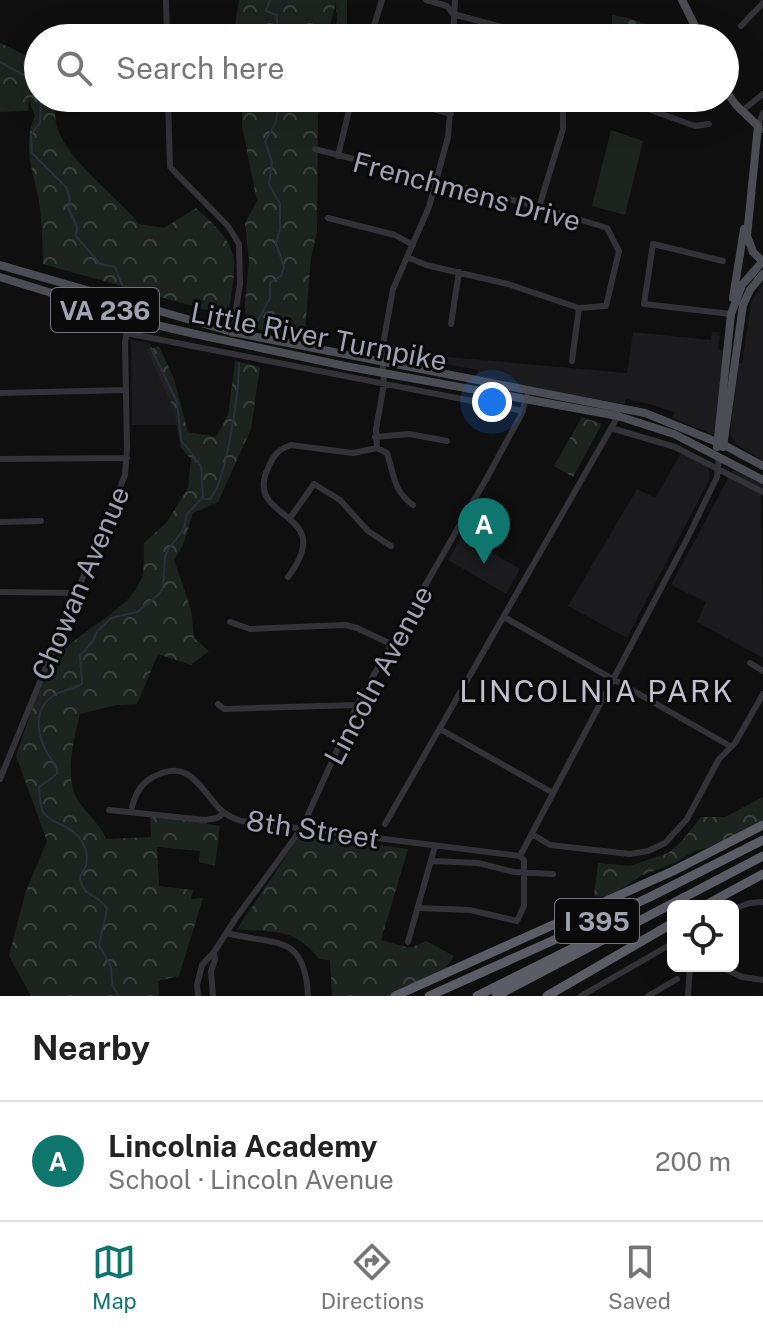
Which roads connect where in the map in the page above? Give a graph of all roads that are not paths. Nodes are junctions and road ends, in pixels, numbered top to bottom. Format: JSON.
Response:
{"nodes":[{"id":1,"x":166,"y":0,"type":"edge"},
{"id":2,"x":382,"y":0,"type":"edge"},
{"id":3,"x":426,"y":0,"type":"edge"},
{"id":4,"x":455,"y":0,"type":"edge"},
{"id":5,"x":682,"y":0,"type":"edge"},
{"id":6,"x":763,"y":3,"type":"edge"},
{"id":7,"x":453,"y":14,"type":"junction"},
{"id":8,"x":167,"y":24,"type":"edge"},
{"id":9,"x":374,"y":24,"type":"edge"},
{"id":10,"x":453,"y":24,"type":"edge"},
{"id":11,"x":490,"y":24,"type":"edge"},
{"id":12,"x":694,"y":24,"type":"edge"},
{"id":13,"x":741,"y":26,"type":"dead end"},
{"id":14,"x":763,"y":94,"type":"edge"},
{"id":15,"x":739,"y":107,"type":"edge"},
{"id":16,"x":742,"y":111,"type":"junction"},
{"id":17,"x":168,"y":112,"type":"edge"},
{"id":18,"x":349,"y":112,"type":"edge"},
{"id":19,"x":444,"y":112,"type":"edge"},
{"id":20,"x":563,"y":112,"type":"edge"},
{"id":21,"x":656,"y":112,"type":"edge"},
{"id":22,"x":763,"y":113,"type":"edge"},
{"id":23,"x":451,"y":114,"type":"joint"},
{"id":24,"x":709,"y":124,"type":"dead end"},
{"id":25,"x":761,"y":128,"type":"edge"},
{"id":26,"x":315,"y":149,"type":"dead end"},
{"id":27,"x":338,"y":156,"type":"junction"},
{"id":28,"x":435,"y":181,"type":"junction"},
{"id":29,"x":539,"y":207,"type":"junction"},
{"id":30,"x":328,"y":218,"type":"dead end"},
{"id":31,"x":747,"y":221,"type":"junction"},
{"id":32,"x":413,"y":245,"type":"junction"},
{"id":33,"x":407,"y":257,"type":"junction"},
{"id":34,"x":723,"y":261,"type":"dead end"},
{"id":35,"x":763,"y":262,"type":"edge"},
{"id":36,"x":0,"y":265,"type":"edge"},
{"id":37,"x":459,"y":272,"type":"junction"},
{"id":38,"x":763,"y":274,"type":"edge"},
{"id":39,"x":0,"y":277,"type":"edge"},
{"id":40,"x":128,"y":303,"type":"junction"},
{"id":41,"x":579,"y":308,"type":"junction"},
{"id":42,"x":731,"y":314,"type":"junction"},
{"id":43,"x":126,"y":316,"type":"junction"},
{"id":44,"x":451,"y":324,"type":"dead end"},
{"id":45,"x":232,"y":332,"type":"junction"},
{"id":46,"x":126,"y":333,"type":"junction"},
{"id":47,"x":230,"y":342,"type":"junction"},
{"id":48,"x":572,"y":361,"type":"dead end"},
{"id":49,"x":382,"y":362,"type":"junction"},
{"id":50,"x":384,"y":373,"type":"junction"},
{"id":51,"x":384,"y":384,"type":"junction"},
{"id":52,"x":529,"y":389,"type":"junction"},
{"id":53,"x":126,"y":390,"type":"junction"},
{"id":54,"x":0,"y":393,"type":"edge"},
{"id":55,"x":526,"y":400,"type":"junction"},
{"id":56,"x":523,"y":411,"type":"junction"},
{"id":57,"x":618,"y":416,"type":"junction"},
{"id":58,"x":611,"y":428,"type":"junction"},
{"id":59,"x":375,"y":437,"type":"junction"},
{"id":60,"x":447,"y":441,"type":"dead end"},
{"id":61,"x":720,"y":444,"type":"junction"},
{"id":62,"x":377,"y":448,"type":"junction"},
{"id":63,"x":720,"y":455,"type":"junction"},
{"id":64,"x":127,"y":458,"type":"junction"},
{"id":65,"x":0,"y":459,"type":"edge"},
{"id":66,"x":763,"y":466,"type":"edge"},
{"id":67,"x":719,"y":468,"type":"junction"},
{"id":68,"x":763,"y":480,"type":"edge"},
{"id":69,"x":763,"y":492,"type":"edge"},
{"id":70,"x":413,"y":505,"type":"dead end"},
{"id":71,"x":290,"y":518,"type":"junction"},
{"id":72,"x":41,"y":521,"type":"dead end"},
{"id":73,"x":0,"y":522,"type":"edge"},
{"id":74,"x":391,"y":546,"type":"dead end"},
{"id":75,"x":288,"y":577,"type":"dead end"},
{"id":76,"x":0,"y":592,"type":"edge"},
{"id":77,"x":76,"y":593,"type":"junction"},
{"id":78,"x":504,"y":617,"type":"junction"},
{"id":79,"x":230,"y":622,"type":"dead end"},
{"id":80,"x":391,"y":644,"type":"junction"},
{"id":81,"x":750,"y":663,"type":"dead end"},
{"id":82,"x":763,"y":671,"type":"edge"},
{"id":83,"x":614,"y":679,"type":"junction"},
{"id":84,"x":763,"y":694,"type":"edge"},
{"id":85,"x":218,"y":704,"type":"dead end"},
{"id":86,"x":357,"y":705,"type":"junction"},
{"id":87,"x":440,"y":729,"type":"junction"},
{"id":88,"x":730,"y":746,"type":"junction"},
{"id":89,"x":0,"y":779,"type":"edge"},
{"id":90,"x":553,"y":793,"type":"junction"},
{"id":91,"x":132,"y":807,"type":"dead end"},
{"id":92,"x":109,"y":810,"type":"dead end"},
{"id":93,"x":224,"y":813,"type":"junction"},
{"id":94,"x":385,"y":824,"type":"dead end"},
{"id":95,"x":763,"y":825,"type":"edge"},
{"id":96,"x":302,"y":828,"type":"junction"},
{"id":97,"x":532,"y":834,"type":"junction"},
{"id":98,"x":763,"y":840,"type":"edge"},
{"id":99,"x":435,"y":846,"type":"junction"},
{"id":100,"x":520,"y":856,"type":"junction"},
{"id":101,"x":763,"y":856,"type":"edge"},
{"id":102,"x":432,"y":861,"type":"junction"},
{"id":103,"x":523,"y":873,"type":"junction"},
{"id":104,"x":553,"y":874,"type":"dead end"},
{"id":105,"x":763,"y":874,"type":"edge"},
{"id":106,"x":715,"y":900,"type":"edge"},
{"id":107,"x":763,"y":902,"type":"edge"},
{"id":108,"x":739,"y":907,"type":"edge"},
{"id":109,"x":418,"y":908,"type":"junction"},
{"id":110,"x":660,"y":910,"type":"junction"},
{"id":111,"x":667,"y":926,"type":"edge"},
{"id":112,"x":227,"y":933,"type":"junction"},
{"id":113,"x":408,"y":942,"type":"dead end"},
{"id":114,"x":667,"y":946,"type":"edge"},
{"id":115,"x":214,"y":952,"type":"junction"},
{"id":116,"x":690,"y":972,"type":"edge"},
{"id":117,"x":732,"y":972,"type":"edge"},
{"id":118,"x":677,"y":979,"type":"dead end"},
{"id":119,"x":763,"y":980,"type":"edge"},
{"id":120,"x":198,"y":996,"type":"edge"},
{"id":121,"x":213,"y":996,"type":"edge"},
{"id":122,"x":308,"y":996,"type":"edge"},
{"id":123,"x":395,"y":996,"type":"edge"},
{"id":124,"x":429,"y":996,"type":"edge"},
{"id":125,"x":477,"y":996,"type":"edge"},
{"id":126,"x":496,"y":996,"type":"edge"},
{"id":127,"x":547,"y":996,"type":"edge"},
{"id":128,"x":581,"y":996,"type":"edge"},
{"id":129,"x":648,"y":996,"type":"edge"},
{"id":130,"x":688,"y":996,"type":"edge"}],
"edges":[{"from":1,"to":8,"type":"street"},
{"from":2,"to":9,"type":"street"},
{"from":3,"to":7,"type":"street"},
{"from":4,"to":7,"type":"street"},
{"from":5,"to":12,"type":"main road"},
{"from":6,"to":13,"type":"street"},
{"from":7,"to":10,"type":"street"},
{"from":7,"to":11,"type":"street"},
{"from":14,"to":16,"type":"street"},
{"from":15,"to":16,"type":"main road"},
{"from":16,"to":25,"type":"main road"},
{"from":17,"to":45,"type":"street"},
{"from":18,"to":27,"type":"street"},
{"from":19,"to":23,"type":"street"},
{"from":20,"to":29,"type":"street"},
{"from":21,"to":24,"type":"street"},
{"from":22,"to":25,"type":"street"},
{"from":23,"to":28,"type":"street"},
{"from":25,"to":31,"type":"main road"},
{"from":26,"to":27,"type":"street","name":"Frenchmens Drive"},
{"from":27,"to":28,"type":"street","name":"Frenchmens Drive"},
{"from":28,"to":29,"type":"street","name":"Frenchmens Drive"},
{"from":28,"to":32,"type":"street"},
{"from":29,"to":41,"type":"street","name":"Frenchmens Drive"},
{"from":30,"to":32,"type":"street"},
{"from":31,"to":35,"type":"main road"},
{"from":31,"to":42,"type":"main road"},
{"from":32,"to":33,"type":"street"},
{"from":33,"to":37,"type":"street"},
{"from":33,"to":49,"type":"street"},
{"from":34,"to":42,"type":"street"},
{"from":35,"to":42,"type":"main road"},
{"from":36,"to":40,"type":"main road","name":"Little River Turnpike","number":"VA 236"},
{"from":37,"to":41,"type":"street"},
{"from":37,"to":44,"type":"street"},
{"from":38,"to":61,"type":"main road"},
{"from":39,"to":43,"type":"main road","name":"Little River Turnpike","number":"VA 236"},
{"from":40,"to":43,"type":"street","name":"Chowan Avenue"},
{"from":40,"to":45,"type":"main road","name":"Little River Turnpike","number":"VA 236"},
{"from":41,"to":48,"type":"street"},
{"from":42,"to":61,"type":"main road"},
{"from":43,"to":46,"type":"street","name":"Chowan Avenue"},
{"from":43,"to":47,"type":"main road","name":"Little River Turnpike","number":"VA 236"},
{"from":45,"to":47,"type":"street"},
{"from":45,"to":49,"type":"main road","name":"Little River Turnpike","number":"VA 236"},
{"from":46,"to":51,"type":"street"},
{"from":46,"to":53,"type":"street","name":"Chowan Avenue"},
{"from":47,"to":50,"type":"main road","name":"Little River Turnpike","number":"VA 236"},
{"from":49,"to":50,"type":"street"},
{"from":49,"to":52,"type":"main road","name":"Little River Turnpike","number":"VA 236"},
{"from":50,"to":51,"type":"street"},
{"from":50,"to":55,"type":"main road","name":"Little River Turnpike","number":"VA 236"},
{"from":51,"to":56,"type":"street"},
{"from":51,"to":59,"type":"street"},
{"from":52,"to":55,"type":"street","name":"Lincoln Avenue"},
{"from":52,"to":61,"type":"main road","name":"Little River Turnpike","number":"VA 236"},
{"from":53,"to":54,"type":"street"},
{"from":53,"to":64,"type":"street","name":"Chowan Avenue"},
{"from":55,"to":56,"type":"street","name":"Lincoln Avenue"},
{"from":55,"to":57,"type":"main road","name":"Little River Turnpike","number":"VA 236"},
{"from":56,"to":80,"type":"street","name":"Lincoln Avenue"},
{"from":57,"to":58,"type":"street"},
{"from":57,"to":63,"type":"main road","name":"Little River Turnpike","number":"VA 236"},
{"from":58,"to":67,"type":"street"},
{"from":58,"to":78,"type":"street"},
{"from":59,"to":60,"type":"street"},
{"from":59,"to":62,"type":"street"},
{"from":61,"to":63,"type":"main road"},
{"from":61,"to":66,"type":"main road","name":"Little River Turnpike","number":"VA 236"},
{"from":62,"to":70,"type":"street"},
{"from":62,"to":71,"type":"street"},
{"from":63,"to":67,"type":"street"},
{"from":63,"to":68,"type":"main road","name":"Little River Turnpike","number":"VA 236"},
{"from":64,"to":65,"type":"street"},
{"from":64,"to":77,"type":"street","name":"Chowan Avenue"},
{"from":67,"to":69,"type":"street"},
{"from":67,"to":83,"type":"street"},
{"from":71,"to":74,"type":"street"},
{"from":71,"to":75,"type":"street"},
{"from":72,"to":73,"type":"street"},
{"from":76,"to":77,"type":"street"},
{"from":77,"to":89,"type":"street","name":"Chowan Avenue"},
{"from":78,"to":83,"type":"street"},
{"from":78,"to":87,"type":"street"},
{"from":79,"to":80,"type":"street"},
{"from":80,"to":86,"type":"street","name":"Lincoln Avenue"},
{"from":81,"to":82,"type":"street"},
{"from":83,"to":88,"type":"street"},
{"from":83,"to":90,"type":"street"},
{"from":84,"to":88,"type":"street"},
{"from":85,"to":86,"type":"street"},
{"from":86,"to":96,"type":"street","name":"Lincoln Avenue"},
{"from":87,"to":90,"type":"street"},
{"from":87,"to":94,"type":"street"},
{"from":88,"to":97,"type":"street"},
{"from":90,"to":97,"type":"street"},
{"from":91,"to":93,"type":"street"},
{"from":92,"to":93,"type":"street","name":"8th Street"},
{"from":93,"to":96,"type":"street","name":"8th Street"},
{"from":95,"to":123,"type":"highway"},
{"from":96,"to":99,"type":"street","name":"8th Street"},
{"from":96,"to":112,"type":"street","name":"Lincoln Avenue"},
{"from":97,"to":100,"type":"street"},
{"from":98,"to":124,"type":"highway","number":"I 395"},
{"from":99,"to":100,"type":"street","name":"8th Street"},
{"from":99,"to":102,"type":"street"},
{"from":100,"to":103,"type":"street"},
{"from":101,"to":110,"type":"highway"},
{"from":102,"to":103,"type":"street"},
{"from":102,"to":109,"type":"street"},
{"from":103,"to":104,"type":"street"},
{"from":103,"to":109,"type":"street"},
{"from":105,"to":106,"type":"highway"},
{"from":107,"to":108,"type":"street"},
{"from":109,"to":113,"type":"street"},
{"from":110,"to":125,"type":"highway"},
{"from":110,"to":126,"type":"highway"},
{"from":111,"to":127,"type":"highway","number":"I 395"},
{"from":112,"to":115,"type":"street","name":"Lincoln Avenue"},
{"from":112,"to":122,"type":"street"},
{"from":114,"to":128,"type":"street"},
{"from":115,"to":120,"type":"street","name":"Lincoln Avenue"},
{"from":115,"to":121,"type":"street"},
{"from":116,"to":130,"type":"street"},
{"from":117,"to":119,"type":"street"},
{"from":118,"to":129,"type":"street"}]}
